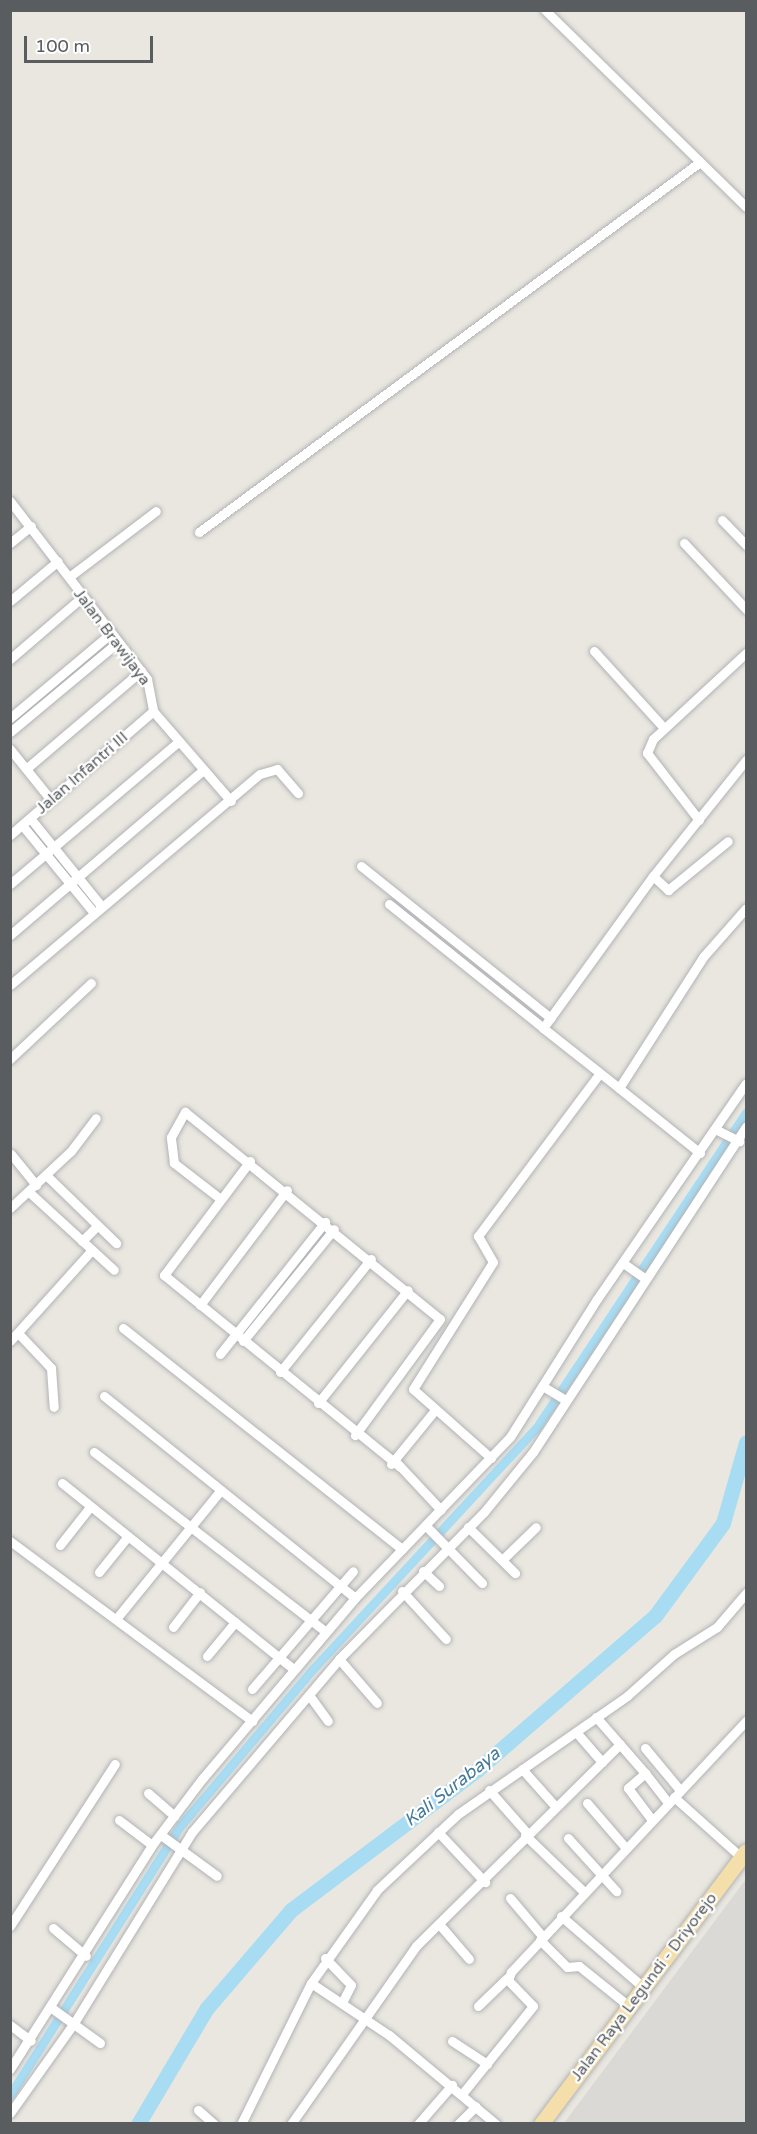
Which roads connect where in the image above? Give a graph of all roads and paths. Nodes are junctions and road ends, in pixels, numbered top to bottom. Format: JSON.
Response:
{"nodes":[{"id":1,"x":545,"y":10,"type":"edge"},
{"id":2,"x":700,"y":162,"type":"junction"},
{"id":3,"x":747,"y":207,"type":"edge"},
{"id":4,"x":10,"y":501,"type":"edge"},
{"id":5,"x":156,"y":511,"type":"dead end"},
{"id":6,"x":722,"y":520,"type":"dead end"},
{"id":7,"x":31,"y":526,"type":"junction"},
{"id":8,"x":199,"y":532,"type":"dead end"},
{"id":9,"x":10,"y":543,"type":"edge"},
{"id":10,"x":684,"y":543,"type":"dead end"},
{"id":11,"x":747,"y":545,"type":"edge"},
{"id":12,"x":58,"y":561,"type":"junction"},
{"id":13,"x":69,"y":577,"type":"junction"},
{"id":14,"x":82,"y":597,"type":"junction"},
{"id":15,"x":10,"y":601,"type":"edge"},
{"id":16,"x":747,"y":609,"type":"edge"},
{"id":17,"x":110,"y":634,"type":"junction"},
{"id":18,"x":117,"y":643,"type":"junction"},
{"id":19,"x":594,"y":651,"type":"dead end"},
{"id":20,"x":747,"y":653,"type":"edge"},
{"id":21,"x":10,"y":659,"type":"edge"},
{"id":22,"x":141,"y":671,"type":"junction"},
{"id":23,"x":153,"y":711,"type":"junction"},
{"id":24,"x":10,"y":718,"type":"edge"},
{"id":25,"x":664,"y":728,"type":"junction"},
{"id":26,"x":10,"y":732,"type":"edge"},
{"id":27,"x":179,"y":741,"type":"junction"},
{"id":28,"x":10,"y":749,"type":"edge"},
{"id":29,"x":747,"y":760,"type":"edge"},
{"id":30,"x":27,"y":768,"type":"junction"},
{"id":31,"x":203,"y":770,"type":"junction"},
{"id":32,"x":298,"y":793,"type":"dead end"},
{"id":33,"x":51,"y":800,"type":"junction"},
{"id":34,"x":231,"y":801,"type":"junction"},
{"id":35,"x":30,"y":818,"type":"junction"},
{"id":36,"x":697,"y":818,"type":"junction"},
{"id":37,"x":22,"y":825,"type":"junction"},
{"id":38,"x":10,"y":835,"type":"edge"},
{"id":39,"x":728,"y":841,"type":"dead end"},
{"id":40,"x":54,"y":847,"type":"junction"},
{"id":41,"x":46,"y":854,"type":"junction"},
{"id":42,"x":361,"y":866,"type":"dead end"},
{"id":43,"x":653,"y":876,"type":"junction"},
{"id":44,"x":78,"y":877,"type":"junction"},
{"id":45,"x":10,"y":884,"type":"edge"},
{"id":46,"x":70,"y":884,"type":"junction"},
{"id":47,"x":389,"y":904,"type":"dead end"},
{"id":48,"x":747,"y":908,"type":"edge"},
{"id":49,"x":98,"y":910,"type":"junction"},
{"id":50,"x":10,"y":935,"type":"edge"},
{"id":51,"x":91,"y":983,"type":"dead end"},
{"id":52,"x":10,"y":985,"type":"edge"},
{"id":53,"x":551,"y":1018,"type":"junction"},
{"id":54,"x":543,"y":1028,"type":"junction"},
{"id":55,"x":10,"y":1059,"type":"edge"},
{"id":56,"x":598,"y":1074,"type":"junction"},
{"id":57,"x":747,"y":1083,"type":"edge"},
{"id":58,"x":619,"y":1088,"type":"junction"},
{"id":59,"x":96,"y":1118,"type":"dead end"},
{"id":60,"x":747,"y":1127,"type":"edge"},
{"id":61,"x":720,"y":1132,"type":"junction"},
{"id":62,"x":737,"y":1141,"type":"junction"},
{"id":63,"x":700,"y":1153,"type":"junction"},
{"id":64,"x":11,"y":1154,"type":"edge"},
{"id":65,"x":250,"y":1161,"type":"junction"},
{"id":66,"x":46,"y":1175,"type":"junction"},
{"id":67,"x":32,"y":1189,"type":"junction"},
{"id":68,"x":286,"y":1190,"type":"junction"},
{"id":69,"x":218,"y":1197,"type":"junction"},
{"id":70,"x":10,"y":1208,"type":"edge"},
{"id":71,"x":326,"y":1222,"type":"junction"},
{"id":72,"x":97,"y":1226,"type":"junction"},
{"id":73,"x":334,"y":1229,"type":"junction"},
{"id":74,"x":82,"y":1241,"type":"junction"},
{"id":75,"x":116,"y":1243,"type":"dead end"},
{"id":76,"x":92,"y":1250,"type":"junction"},
{"id":77,"x":371,"y":1259,"type":"junction"},
{"id":78,"x":626,"y":1265,"type":"junction"},
{"id":79,"x":114,"y":1270,"type":"dead end"},
{"id":80,"x":643,"y":1276,"type":"junction"},
{"id":81,"x":408,"y":1290,"type":"junction"},
{"id":82,"x":200,"y":1305,"type":"junction"},
{"id":83,"x":123,"y":1328,"type":"dead end"},
{"id":84,"x":18,"y":1333,"type":"junction"},
{"id":85,"x":240,"y":1338,"type":"junction"},
{"id":86,"x":10,"y":1341,"type":"edge"},
{"id":87,"x":220,"y":1354,"type":"dead end"},
{"id":88,"x":280,"y":1372,"type":"junction"},
{"id":89,"x":547,"y":1389,"type":"junction"},
{"id":90,"x":104,"y":1396,"type":"dead end"},
{"id":91,"x":565,"y":1399,"type":"junction"},
{"id":92,"x":318,"y":1403,"type":"junction"},
{"id":93,"x":54,"y":1407,"type":"dead end"},
{"id":94,"x":435,"y":1410,"type":"junction"},
{"id":95,"x":356,"y":1432,"type":"junction"},
{"id":96,"x":94,"y":1452,"type":"dead end"},
{"id":97,"x":491,"y":1458,"type":"junction"},
{"id":98,"x":395,"y":1464,"type":"junction"},
{"id":99,"x":62,"y":1483,"type":"dead end"},
{"id":100,"x":221,"y":1490,"type":"junction"},
{"id":101,"x":90,"y":1507,"type":"junction"},
{"id":102,"x":441,"y":1510,"type":"junction"},
{"id":103,"x":191,"y":1527,"type":"junction"},
{"id":104,"x":468,"y":1527,"type":"junction"},
{"id":105,"x":536,"y":1527,"type":"dead end"},
{"id":106,"x":425,"y":1530,"type":"junction"},
{"id":107,"x":128,"y":1536,"type":"junction"},
{"id":108,"x":10,"y":1541,"type":"edge"},
{"id":109,"x":60,"y":1545,"type":"dead end"},
{"id":110,"x":446,"y":1547,"type":"junction"},
{"id":111,"x":402,"y":1549,"type":"junction"},
{"id":112,"x":502,"y":1560,"type":"junction"},
{"id":113,"x":163,"y":1564,"type":"junction"},
{"id":114,"x":353,"y":1571,"type":"dead end"},
{"id":115,"x":423,"y":1571,"type":"junction"},
{"id":116,"x":99,"y":1572,"type":"dead end"},
{"id":117,"x":515,"y":1573,"type":"dead end"},
{"id":118,"x":482,"y":1583,"type":"dead end"},
{"id":119,"x":340,"y":1585,"type":"junction"},
{"id":120,"x":439,"y":1586,"type":"dead end"},
{"id":121,"x":402,"y":1591,"type":"junction"},
{"id":122,"x":200,"y":1592,"type":"junction"},
{"id":123,"x":747,"y":1593,"type":"edge"},
{"id":124,"x":356,"y":1598,"type":"junction"},
{"id":125,"x":116,"y":1619,"type":"junction"},
{"id":126,"x":311,"y":1620,"type":"junction"},
{"id":127,"x":235,"y":1622,"type":"junction"},
{"id":128,"x":173,"y":1627,"type":"dead end"},
{"id":129,"x":326,"y":1631,"type":"junction"},
{"id":130,"x":446,"y":1639,"type":"dead end"},
{"id":131,"x":207,"y":1656,"type":"dead end"},
{"id":132,"x":279,"y":1658,"type":"junction"},
{"id":133,"x":339,"y":1659,"type":"junction"},
{"id":134,"x":294,"y":1669,"type":"junction"},
{"id":135,"x":252,"y":1689,"type":"dead end"},
{"id":136,"x":309,"y":1695,"type":"junction"},
{"id":137,"x":377,"y":1703,"type":"dead end"},
{"id":138,"x":596,"y":1717,"type":"junction"},
{"id":139,"x":252,"y":1721,"type":"junction"},
{"id":140,"x":328,"y":1721,"type":"dead end"},
{"id":141,"x":745,"y":1726,"type":"edge"},
{"id":142,"x":576,"y":1732,"type":"junction"},
{"id":143,"x":620,"y":1744,"type":"junction"},
{"id":144,"x":645,"y":1748,"type":"dead end"},
{"id":145,"x":602,"y":1762,"type":"junction"},
{"id":146,"x":115,"y":1764,"type":"dead end"},
{"id":147,"x":522,"y":1769,"type":"junction"},
{"id":148,"x":645,"y":1773,"type":"junction"},
{"id":149,"x":489,"y":1790,"type":"junction"},
{"id":150,"x":148,"y":1793,"type":"dead end"},
{"id":151,"x":674,"y":1796,"type":"junction"},
{"id":152,"x":587,"y":1803,"type":"dead end"},
{"id":153,"x":555,"y":1806,"type":"junction"},
{"id":154,"x":174,"y":1816,"type":"junction"},
{"id":155,"x":119,"y":1820,"type":"dead end"},
{"id":156,"x":652,"y":1820,"type":"junction"},
{"id":157,"x":438,"y":1832,"type":"junction"},
{"id":158,"x":526,"y":1834,"type":"junction"},
{"id":159,"x":163,"y":1836,"type":"junction"},
{"id":160,"x":568,"y":1838,"type":"dead end"},
{"id":161,"x":152,"y":1845,"type":"junction"},
{"id":162,"x":625,"y":1847,"type":"junction"},
{"id":163,"x":179,"y":1848,"type":"junction"},
{"id":164,"x":744,"y":1854,"type":"edge"},
{"id":165,"x":599,"y":1874,"type":"junction"},
{"id":166,"x":217,"y":1876,"type":"dead end"},
{"id":167,"x":485,"y":1882,"type":"junction"},
{"id":168,"x":583,"y":1891,"type":"junction"},
{"id":169,"x":616,"y":1891,"type":"dead end"},
{"id":170,"x":510,"y":1898,"type":"dead end"},
{"id":171,"x":561,"y":1916,"type":"junction"},
{"id":172,"x":439,"y":1924,"type":"junction"},
{"id":173,"x":10,"y":1926,"type":"edge"},
{"id":174,"x":53,"y":1929,"type":"dead end"},
{"id":175,"x":541,"y":1939,"type":"junction"},
{"id":176,"x":86,"y":1956,"type":"junction"},
{"id":177,"x":325,"y":1958,"type":"junction"},
{"id":178,"x":469,"y":1959,"type":"dead end"},
{"id":179,"x":507,"y":1978,"type":"junction"},
{"id":180,"x":311,"y":1983,"type":"junction"},
{"id":181,"x":644,"y":1988,"type":"junction"},
{"id":182,"x":342,"y":2003,"type":"junction"},
{"id":183,"x":478,"y":2006,"type":"dead end"},
{"id":184,"x":630,"y":2007,"type":"junction"},
{"id":185,"x":56,"y":2011,"type":"junction"},
{"id":186,"x":362,"y":2017,"type":"junction"},
{"id":187,"x":73,"y":2022,"type":"junction"},
{"id":188,"x":10,"y":2025,"type":"edge"},
{"id":189,"x":31,"y":2042,"type":"junction"},
{"id":190,"x":452,"y":2042,"type":"dead end"},
{"id":191,"x":100,"y":2043,"type":"dead end"},
{"id":192,"x":12,"y":2063,"type":"edge"},
{"id":193,"x":487,"y":2064,"type":"junction"},
{"id":194,"x":452,"y":2085,"type":"junction"},
{"id":195,"x":462,"y":2094,"type":"junction"},
{"id":196,"x":476,"y":2106,"type":"junction"},
{"id":197,"x":198,"y":2110,"type":"dead end"},
{"id":198,"x":10,"y":2113,"type":"edge"},
{"id":199,"x":214,"y":2124,"type":"edge"},
{"id":200,"x":241,"y":2124,"type":"edge"},
{"id":201,"x":291,"y":2124,"type":"edge"},
{"id":202,"x":418,"y":2124,"type":"edge"},
{"id":203,"x":458,"y":2124,"type":"edge"},
{"id":204,"x":496,"y":2124,"type":"edge"},
{"id":205,"x":541,"y":2124,"type":"edge"}],
"edges":[{"from":1,"to":2,"type":"street"},
{"from":2,"to":3,"type":"street"},
{"from":2,"to":8,"type":"street"},
{"from":4,"to":7,"type":"street","name":"Jalan Brawijaya"},
{"from":5,"to":13,"type":"street"},
{"from":6,"to":11,"type":"street"},
{"from":7,"to":9,"type":"street"},
{"from":7,"to":12,"type":"street","name":"Jalan Brawijaya"},
{"from":10,"to":16,"type":"street"},
{"from":12,"to":13,"type":"street","name":"Jalan Brawijaya"},
{"from":12,"to":15,"type":"street"},
{"from":13,"to":14,"type":"street","name":"Jalan Brawijaya"},
{"from":14,"to":17,"type":"street","name":"Jalan Brawijaya"},
{"from":14,"to":21,"type":"street"},
{"from":17,"to":18,"type":"street","name":"Jalan Brawijaya"},
{"from":17,"to":24,"type":"street"},
{"from":18,"to":22,"type":"street","name":"Jalan Brawijaya"},
{"from":18,"to":26,"type":"street"},
{"from":19,"to":25,"type":"street"},
{"from":20,"to":25,"type":"street"},
{"from":22,"to":23,"type":"street","name":"Jalan Brawijaya"},
{"from":22,"to":30,"type":"street"},
{"from":23,"to":27,"type":"street"},
{"from":23,"to":33,"type":"street","name":"Jalan Infantri III"},
{"from":25,"to":36,"type":"street"},
{"from":27,"to":31,"type":"street"},
{"from":27,"to":40,"type":"street"},
{"from":28,"to":30,"type":"street"},
{"from":29,"to":36,"type":"street"},
{"from":30,"to":33,"type":"street"},
{"from":31,"to":34,"type":"street"},
{"from":31,"to":44,"type":"street"},
{"from":32,"to":34,"type":"street"},
{"from":33,"to":35,"type":"street","name":"Jalan Infantri III"},
{"from":34,"to":49,"type":"street"},
{"from":35,"to":37,"type":"street","name":"Jalan Infantri III"},
{"from":35,"to":40,"type":"street"},
{"from":36,"to":43,"type":"street"},
{"from":37,"to":38,"type":"street","name":"Jalan Infantri III"},
{"from":37,"to":41,"type":"street"},
{"from":39,"to":43,"type":"street"},
{"from":40,"to":41,"type":"street"},
{"from":40,"to":44,"type":"street"},
{"from":41,"to":45,"type":"street"},
{"from":41,"to":46,"type":"street"},
{"from":42,"to":53,"type":"street"},
{"from":43,"to":53,"type":"street"},
{"from":44,"to":46,"type":"street"},
{"from":44,"to":49,"type":"street"},
{"from":46,"to":49,"type":"street"},
{"from":46,"to":50,"type":"street"},
{"from":47,"to":54,"type":"street"},
{"from":48,"to":58,"type":"street"},
{"from":49,"to":52,"type":"street"},
{"from":51,"to":55,"type":"street"},
{"from":53,"to":54,"type":"street"},
{"from":54,"to":56,"type":"street"},
{"from":56,"to":58,"type":"street"},
{"from":56,"to":94,"type":"street"},
{"from":57,"to":61,"type":"street"},
{"from":58,"to":63,"type":"street"},
{"from":59,"to":66,"type":"street"},
{"from":60,"to":62,"type":"street"},
{"from":61,"to":62,"type":"street"},
{"from":61,"to":63,"type":"street"},
{"from":62,"to":80,"type":"street"},
{"from":63,"to":78,"type":"street"},
{"from":64,"to":67,"type":"street"},
{"from":65,"to":68,"type":"street"},
{"from":65,"to":69,"type":"street"},
{"from":65,"to":69,"type":"street"},
{"from":66,"to":67,"type":"street"},
{"from":66,"to":72,"type":"street"},
{"from":67,"to":70,"type":"street"},
{"from":67,"to":74,"type":"street"},
{"from":68,"to":71,"type":"street"},
{"from":68,"to":82,"type":"street"},
{"from":69,"to":82,"type":"street"},
{"from":71,"to":73,"type":"street"},
{"from":71,"to":85,"type":"street"},
{"from":72,"to":74,"type":"street"},
{"from":72,"to":75,"type":"street"},
{"from":73,"to":77,"type":"street"},
{"from":73,"to":85,"type":"street"},
{"from":74,"to":76,"type":"street"},
{"from":76,"to":79,"type":"street"},
{"from":76,"to":84,"type":"street"},
{"from":77,"to":81,"type":"street"},
{"from":77,"to":88,"type":"street"},
{"from":78,"to":80,"type":"street"},
{"from":78,"to":89,"type":"street"},
{"from":80,"to":91,"type":"street"},
{"from":81,"to":92,"type":"street"},
{"from":81,"to":95,"type":"street"},
{"from":82,"to":85,"type":"street"},
{"from":83,"to":111,"type":"street"},
{"from":84,"to":86,"type":"street"},
{"from":84,"to":93,"type":"street"},
{"from":85,"to":87,"type":"street"},
{"from":85,"to":88,"type":"street"},
{"from":88,"to":92,"type":"street"},
{"from":89,"to":91,"type":"street"},
{"from":89,"to":97,"type":"street"},
{"from":90,"to":100,"type":"street"},
{"from":91,"to":104,"type":"street"},
{"from":92,"to":95,"type":"street"},
{"from":94,"to":97,"type":"street"},
{"from":94,"to":98,"type":"street"},
{"from":95,"to":98,"type":"street"},
{"from":96,"to":103,"type":"street"},
{"from":97,"to":102,"type":"street"},
{"from":98,"to":102,"type":"street"},
{"from":99,"to":101,"type":"street"},
{"from":100,"to":103,"type":"street"},
{"from":100,"to":119,"type":"street"},
{"from":101,"to":107,"type":"street"},
{"from":101,"to":109,"type":"street"},
{"from":102,"to":106,"type":"street"},
{"from":103,"to":113,"type":"street"},
{"from":103,"to":126,"type":"street"},
{"from":104,"to":110,"type":"street"},
{"from":104,"to":112,"type":"street"},
{"from":105,"to":112,"type":"street"},
{"from":106,"to":110,"type":"street"},
{"from":106,"to":111,"type":"street"},
{"from":107,"to":113,"type":"street"},
{"from":107,"to":116,"type":"street"},
{"from":108,"to":125,"type":"street"},
{"from":110,"to":115,"type":"street"},
{"from":110,"to":118,"type":"street"},
{"from":111,"to":124,"type":"street"},
{"from":112,"to":117,"type":"street"},
{"from":113,"to":122,"type":"street"},
{"from":113,"to":125,"type":"street"},
{"from":114,"to":119,"type":"street"},
{"from":115,"to":120,"type":"street"},
{"from":115,"to":121,"type":"street"},
{"from":119,"to":124,"type":"street"},
{"from":119,"to":126,"type":"street"},
{"from":121,"to":130,"type":"street"},
{"from":121,"to":133,"type":"street"},
{"from":122,"to":127,"type":"street"},
{"from":122,"to":128,"type":"street"},
{"from":123,"to":138,"type":"street"},
{"from":124,"to":129,"type":"street"},
{"from":125,"to":139,"type":"street"},
{"from":126,"to":129,"type":"street"},
{"from":126,"to":132,"type":"street"},
{"from":127,"to":131,"type":"street"},
{"from":127,"to":132,"type":"street"},
{"from":129,"to":134,"type":"street"},
{"from":132,"to":134,"type":"street"},
{"from":132,"to":135,"type":"street"},
{"from":133,"to":136,"type":"street"},
{"from":133,"to":137,"type":"street"},
{"from":134,"to":139,"type":"street"},
{"from":136,"to":140,"type":"street"},
{"from":136,"to":163,"type":"street"},
{"from":138,"to":142,"type":"street"},
{"from":138,"to":143,"type":"street"},
{"from":139,"to":154,"type":"street"},
{"from":141,"to":151,"type":"street"},
{"from":142,"to":145,"type":"street"},
{"from":142,"to":147,"type":"street"},
{"from":143,"to":145,"type":"street"},
{"from":143,"to":148,"type":"street"},
{"from":144,"to":151,"type":"street"},
{"from":145,"to":153,"type":"street"},
{"from":146,"to":173,"type":"street"},
{"from":147,"to":149,"type":"street"},
{"from":147,"to":153,"type":"street"},
{"from":148,"to":151,"type":"street"},
{"from":148,"to":156,"type":"street"},
{"from":149,"to":157,"type":"street"},
{"from":149,"to":158,"type":"street"},
{"from":150,"to":154,"type":"street"},
{"from":151,"to":156,"type":"street"},
{"from":151,"to":164,"type":"street"},
{"from":152,"to":162,"type":"street"},
{"from":153,"to":158,"type":"street"},
{"from":154,"to":159,"type":"street"},
{"from":155,"to":161,"type":"street"},
{"from":156,"to":162,"type":"street"},
{"from":157,"to":167,"type":"street"},
{"from":157,"to":177,"type":"street"},
{"from":158,"to":167,"type":"street"},
{"from":158,"to":168,"type":"street"},
{"from":159,"to":161,"type":"street"},
{"from":159,"to":163,"type":"street"},
{"from":160,"to":165,"type":"street"},
{"from":161,"to":176,"type":"street"},
{"from":162,"to":165,"type":"street"},
{"from":163,"to":166,"type":"street"},
{"from":163,"to":187,"type":"street"},
{"from":164,"to":181,"type":"main road","name":"Jalan Raya Legundi - Driyorejo"},
{"from":165,"to":168,"type":"street"},
{"from":165,"to":169,"type":"street"},
{"from":167,"to":172,"type":"street"},
{"from":168,"to":171,"type":"street"},
{"from":170,"to":175,"type":"street"},
{"from":171,"to":175,"type":"street"},
{"from":171,"to":181,"type":"street"},
{"from":172,"to":178,"type":"street"},
{"from":172,"to":186,"type":"street"},
{"from":174,"to":176,"type":"street"},
{"from":175,"to":179,"type":"street"},
{"from":175,"to":184,"type":"street"},
{"from":176,"to":185,"type":"street"},
{"from":177,"to":180,"type":"street"},
{"from":177,"to":182,"type":"street"},
{"from":179,"to":183,"type":"street"},
{"from":179,"to":193,"type":"street"},
{"from":180,"to":182,"type":"street"},
{"from":180,"to":200,"type":"street"},
{"from":181,"to":184,"type":"main road","name":"Jalan Raya Legundi - Driyorejo"},
{"from":182,"to":186,"type":"street"},
{"from":184,"to":205,"type":"main road","name":"Jalan Raya Legundi - Driyorejo"},
{"from":185,"to":187,"type":"street"},
{"from":185,"to":189,"type":"street"},
{"from":186,"to":194,"type":"street"},
{"from":186,"to":201,"type":"street"},
{"from":187,"to":191,"type":"street"},
{"from":187,"to":198,"type":"street"},
{"from":188,"to":189,"type":"street"},
{"from":189,"to":192,"type":"street"},
{"from":190,"to":193,"type":"street"},
{"from":193,"to":195,"type":"street"},
{"from":194,"to":195,"type":"street"},
{"from":194,"to":202,"type":"street"},
{"from":195,"to":196,"type":"street"},
{"from":196,"to":203,"type":"street"},
{"from":196,"to":204,"type":"street"},
{"from":197,"to":199,"type":"street"}]}
